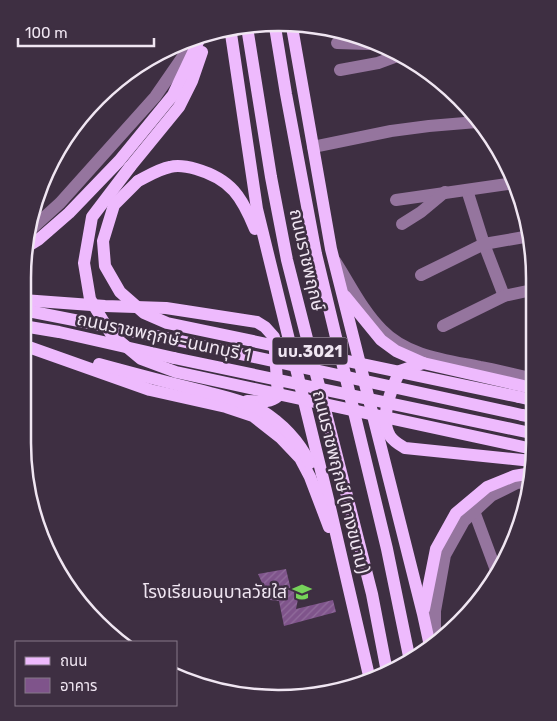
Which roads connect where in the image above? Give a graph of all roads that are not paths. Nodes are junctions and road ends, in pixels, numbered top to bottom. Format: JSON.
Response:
{"nodes":[{"id":1,"x":276,"y":31,"type":"edge"},
{"id":2,"x":285,"y":31,"type":"edge"},
{"id":3,"x":293,"y":32,"type":"edge"},
{"id":4,"x":248,"y":33,"type":"edge"},
{"id":5,"x":231,"y":36,"type":"edge"},
{"id":6,"x":204,"y":43,"type":"edge"},
{"id":7,"x":337,"y":43,"type":"dead end"},
{"id":8,"x":356,"y":44,"type":"edge"},
{"id":9,"x":197,"y":45,"type":"edge"},
{"id":10,"x":189,"y":48,"type":"edge"},
{"id":11,"x":391,"y":58,"type":"edge"},
{"id":12,"x":340,"y":70,"type":"dead end"},
{"id":13,"x":286,"y":94,"type":"junction"},
{"id":14,"x":470,"y":123,"type":"edge"},
{"id":15,"x":313,"y":147,"type":"junction"},
{"id":16,"x":507,"y":184,"type":"edge"},
{"id":17,"x":467,"y":190,"type":"junction"},
{"id":18,"x":445,"y":192,"type":"junction"},
{"id":19,"x":396,"y":200,"type":"dead end"},
{"id":20,"x":38,"y":223,"type":"edge"},
{"id":21,"x":402,"y":224,"type":"dead end"},
{"id":22,"x":522,"y":237,"type":"edge"},
{"id":23,"x":34,"y":243,"type":"edge"},
{"id":24,"x":484,"y":244,"type":"junction"},
{"id":25,"x":268,"y":259,"type":"junction"},
{"id":26,"x":334,"y":261,"type":"junction"},
{"id":27,"x":421,"y":276,"type":"dead end"},
{"id":28,"x":526,"y":291,"type":"edge"},
{"id":29,"x":342,"y":292,"type":"junction"},
{"id":30,"x":504,"y":296,"type":"junction"},
{"id":31,"x":31,"y":301,"type":"edge"},
{"id":32,"x":31,"y":312,"type":"edge"},
{"id":33,"x":443,"y":326,"type":"dead end"},
{"id":34,"x":31,"y":327,"type":"edge"},
{"id":35,"x":31,"y":342,"type":"edge"},
{"id":36,"x":31,"y":348,"type":"edge"},
{"id":37,"x":423,"y":363,"type":"junction"},
{"id":38,"x":526,"y":377,"type":"edge"},
{"id":39,"x":526,"y":387,"type":"edge"},
{"id":40,"x":526,"y":399,"type":"edge"},
{"id":41,"x":236,"y":400,"type":"junction"},
{"id":42,"x":526,"y":416,"type":"edge"},
{"id":43,"x":526,"y":431,"type":"edge"},
{"id":44,"x":525,"y":452,"type":"edge"},
{"id":45,"x":525,"y":453,"type":"edge"},
{"id":46,"x":524,"y":474,"type":"edge"},
{"id":47,"x":523,"y":482,"type":"edge"},
{"id":48,"x":328,"y":499,"type":"junction"},
{"id":49,"x":474,"y":511,"type":"junction"},
{"id":50,"x":339,"y":547,"type":"junction"},
{"id":51,"x":494,"y":564,"type":"edge"},
{"id":52,"x":423,"y":614,"type":"junction"},
{"id":53,"x":435,"y":634,"type":"edge"},
{"id":54,"x":429,"y":639,"type":"edge"},
{"id":55,"x":408,"y":653,"type":"edge"},
{"id":56,"x":386,"y":665,"type":"edge"},
{"id":57,"x":368,"y":673,"type":"edge"}],
"edges":[{"from":1,"to":13,"type":"main road","name":"ถนนราชพฤกษ์","number":"นบ.3021"},
{"from":2,"to":13,"type":"main road"},
{"from":3,"to":15,"type":"main road","number":"นบ.3021"},
{"from":4,"to":56,"type":"main road","name":"ถนนราชพฤกษ์","number":"นบ.3021"},
{"from":5,"to":25,"type":"main road","name":"ถนนราชพฤกษ์ (ทางขนาน)","number":"นบ.3021"},
{"from":6,"to":44,"type":"main road","bridge":true},
{"from":7,"to":8,"type":"street"},
{"from":9,"to":23,"type":"main road"},
{"from":10,"to":20,"type":"street"},
{"from":11,"to":12,"type":"street"},
{"from":13,"to":55,"type":"main road","name":"ถนนราชพฤกษ์","number":"นบ.3021"},
{"from":14,"to":15,"type":"street"},
{"from":15,"to":26,"type":"main road","number":"นบ.3021"},
{"from":16,"to":17,"type":"street"},
{"from":17,"to":18,"type":"street"},
{"from":17,"to":24,"type":"street"},
{"from":18,"to":19,"type":"street"},
{"from":18,"to":21,"type":"street"},
{"from":22,"to":24,"type":"street"},
{"from":24,"to":27,"type":"street"},
{"from":24,"to":30,"type":"street"},
{"from":25,"to":40,"type":"main road","bridge":true},
{"from":25,"to":48,"type":"main road","name":"ถนนราชพฤกษ์ (ทางขนาน)","number":"นบ.3021"},
{"from":26,"to":29,"type":"main road","number":"นบ.3021"},
{"from":26,"to":38,"type":"street"},
{"from":28,"to":30,"type":"street"},
{"from":29,"to":37,"type":"main road"},
{"from":29,"to":52,"type":"main road","number":"นบ.3021"},
{"from":30,"to":33,"type":"street"},
{"from":31,"to":41,"type":"main road"},
{"from":32,"to":42,"type":"main road","name":"ถนนราชพฤกษ์-นนทบุรี 1","bridge":true},
{"from":34,"to":43,"type":"main road","name":"ถนนราชพฤกษ์-นนทบุรี 1","bridge":true},
{"from":35,"to":41,"type":"main road"},
{"from":36,"to":50,"type":"main road"},
{"from":37,"to":39,"type":"main road"},
{"from":37,"to":45,"type":"main road"},
{"from":41,"to":48,"type":"main road"},
{"from":46,"to":52,"type":"main road"},
{"from":47,"to":49,"type":"street"},
{"from":48,"to":50,"type":"main road","name":"ถนนราชพฤกษ์ (ทางขนาน)","number":"นบ.3021"},
{"from":49,"to":51,"type":"street"},
{"from":49,"to":53,"type":"street"},
{"from":50,"to":57,"type":"main road","name":"ถนนราชพฤกษ์ (ทางขนาน)","number":"นบ.3021"},
{"from":52,"to":54,"type":"main road","number":"นบ.3021"}]}
